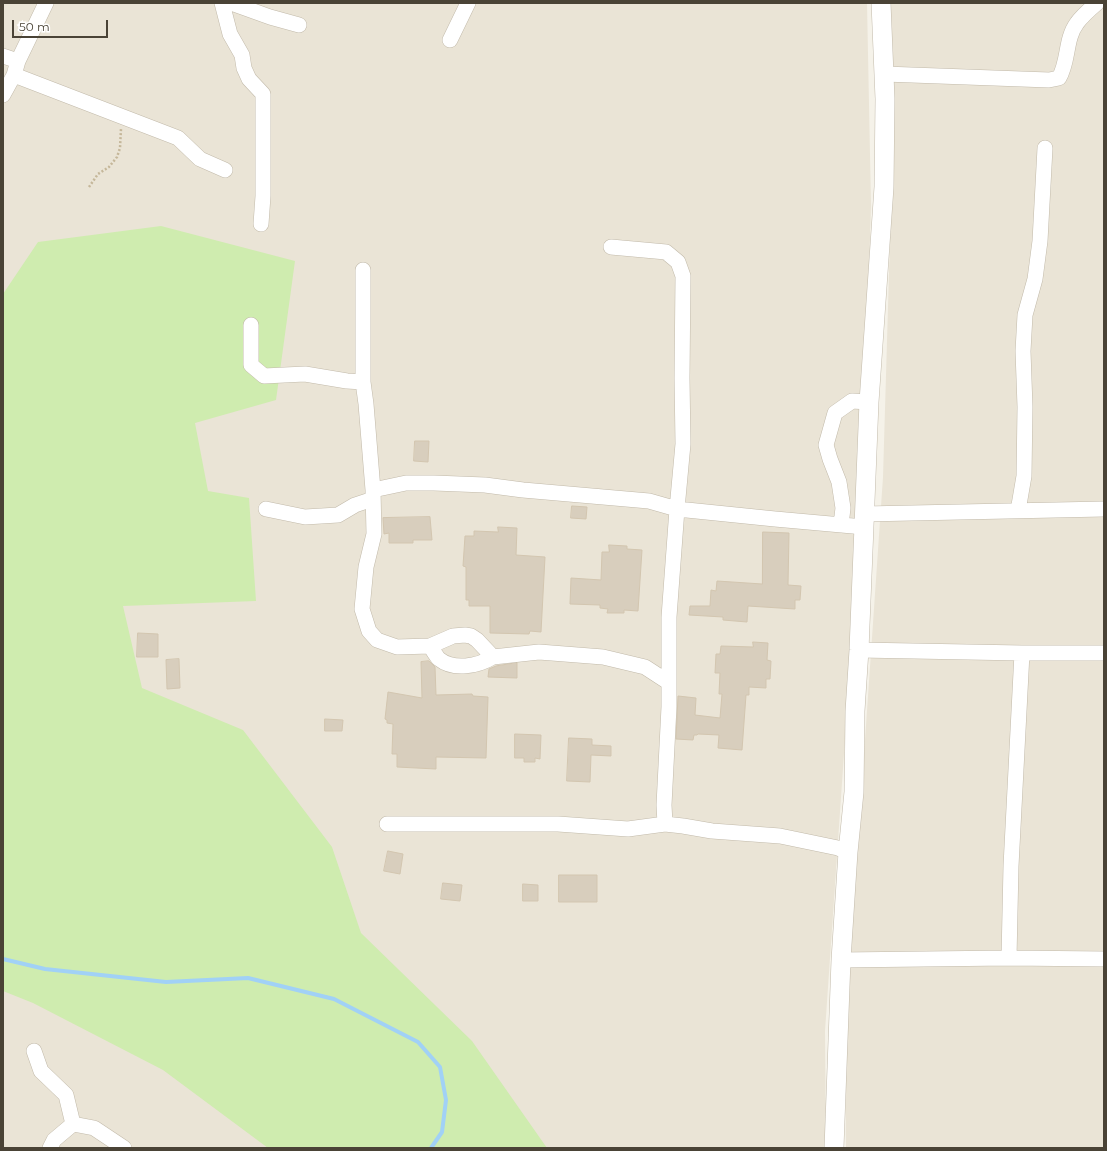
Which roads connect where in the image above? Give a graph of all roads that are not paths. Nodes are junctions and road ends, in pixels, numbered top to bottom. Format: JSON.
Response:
{"nodes":[{"id":1,"x":46,"y":3,"type":"edge"},
{"id":2,"x":222,"y":3,"type":"edge"},
{"id":3,"x":232,"y":3,"type":"edge"},
{"id":4,"x":468,"y":3,"type":"edge"},
{"id":5,"x":881,"y":3,"type":"edge"},
{"id":6,"x":1097,"y":3,"type":"edge"},
{"id":7,"x":299,"y":25,"type":"dead end"},
{"id":8,"x":450,"y":40,"type":"dead end"},
{"id":9,"x":3,"y":56,"type":"edge"},
{"id":10,"x":16,"y":68,"type":"junction"},
{"id":11,"x":884,"y":74,"type":"junction"},
{"id":12,"x":3,"y":95,"type":"edge"},
{"id":13,"x":1045,"y":148,"type":"dead end"},
{"id":14,"x":225,"y":170,"type":"dead end"},
{"id":15,"x":261,"y":224,"type":"dead end"},
{"id":16,"x":611,"y":246,"type":"dead end"},
{"id":17,"x":363,"y":270,"type":"dead end"},
{"id":18,"x":251,"y":325,"type":"dead end"},
{"id":19,"x":363,"y":382,"type":"junction"},
{"id":20,"x":869,"y":402,"type":"junction"},
{"id":21,"x":373,"y":494,"type":"junction"},
{"id":22,"x":266,"y":509,"type":"dead end"},
{"id":23,"x":677,"y":509,"type":"junction"},
{"id":24,"x":1104,"y":509,"type":"edge"},
{"id":25,"x":1018,"y":511,"type":"junction"},
{"id":26,"x":864,"y":520,"type":"junction"},
{"id":27,"x":841,"y":525,"type":"junction"},
{"id":28,"x":430,"y":646,"type":"junction"},
{"id":29,"x":859,"y":650,"type":"junction"},
{"id":30,"x":1104,"y":653,"type":"edge"},
{"id":31,"x":1022,"y":654,"type":"junction"},
{"id":32,"x":493,"y":657,"type":"junction"},
{"id":33,"x":669,"y":662,"type":"junction"},
{"id":34,"x":645,"y":668,"type":"junction"},
{"id":35,"x":668,"y":682,"type":"junction"},
{"id":36,"x":387,"y":824,"type":"dead end"},
{"id":37,"x":665,"y":824,"type":"junction"},
{"id":38,"x":848,"y":852,"type":"junction"},
{"id":39,"x":1009,"y":958,"type":"junction"},
{"id":40,"x":1104,"y":959,"type":"edge"},
{"id":41,"x":841,"y":960,"type":"junction"},
{"id":42,"x":34,"y":1051,"type":"dead end"},
{"id":43,"x":73,"y":1124,"type":"junction"},
{"id":44,"x":50,"y":1148,"type":"edge"},
{"id":45,"x":124,"y":1148,"type":"edge"},
{"id":46,"x":834,"y":1148,"type":"edge"}],
"edges":[{"from":1,"to":10,"type":"street"},
{"from":2,"to":15,"type":"street"},
{"from":3,"to":7,"type":"street"},
{"from":4,"to":8,"type":"street"},
{"from":5,"to":11,"type":"street"},
{"from":6,"to":11,"type":"street"},
{"from":9,"to":10,"type":"street"},
{"from":10,"to":12,"type":"street"},
{"from":10,"to":14,"type":"street"},
{"from":11,"to":20,"type":"street"},
{"from":13,"to":25,"type":"street"},
{"from":16,"to":23,"type":"street"},
{"from":17,"to":19,"type":"street"},
{"from":18,"to":19,"type":"street"},
{"from":19,"to":21,"type":"street"},
{"from":20,"to":26,"type":"street"},
{"from":20,"to":27,"type":"street"},
{"from":21,"to":22,"type":"street"},
{"from":21,"to":23,"type":"street"},
{"from":21,"to":28,"type":"street"},
{"from":23,"to":27,"type":"street"},
{"from":23,"to":33,"type":"street"},
{"from":24,"to":25,"type":"street"},
{"from":25,"to":26,"type":"street"},
{"from":26,"to":27,"type":"street"},
{"from":26,"to":29,"type":"street"},
{"from":28,"to":32,"type":"street"},
{"from":28,"to":32,"type":"street"},
{"from":29,"to":31,"type":"street"},
{"from":29,"to":38,"type":"street"},
{"from":30,"to":31,"type":"street"},
{"from":31,"to":39,"type":"street"},
{"from":32,"to":34,"type":"street"},
{"from":33,"to":34,"type":"street"},
{"from":33,"to":35,"type":"street"},
{"from":34,"to":35,"type":"street"},
{"from":35,"to":37,"type":"street"},
{"from":36,"to":37,"type":"street"},
{"from":37,"to":38,"type":"street"},
{"from":38,"to":41,"type":"street"},
{"from":39,"to":40,"type":"street"},
{"from":39,"to":41,"type":"street"},
{"from":41,"to":46,"type":"street"},
{"from":42,"to":43,"type":"street"},
{"from":43,"to":44,"type":"street"},
{"from":43,"to":45,"type":"street"}]}
